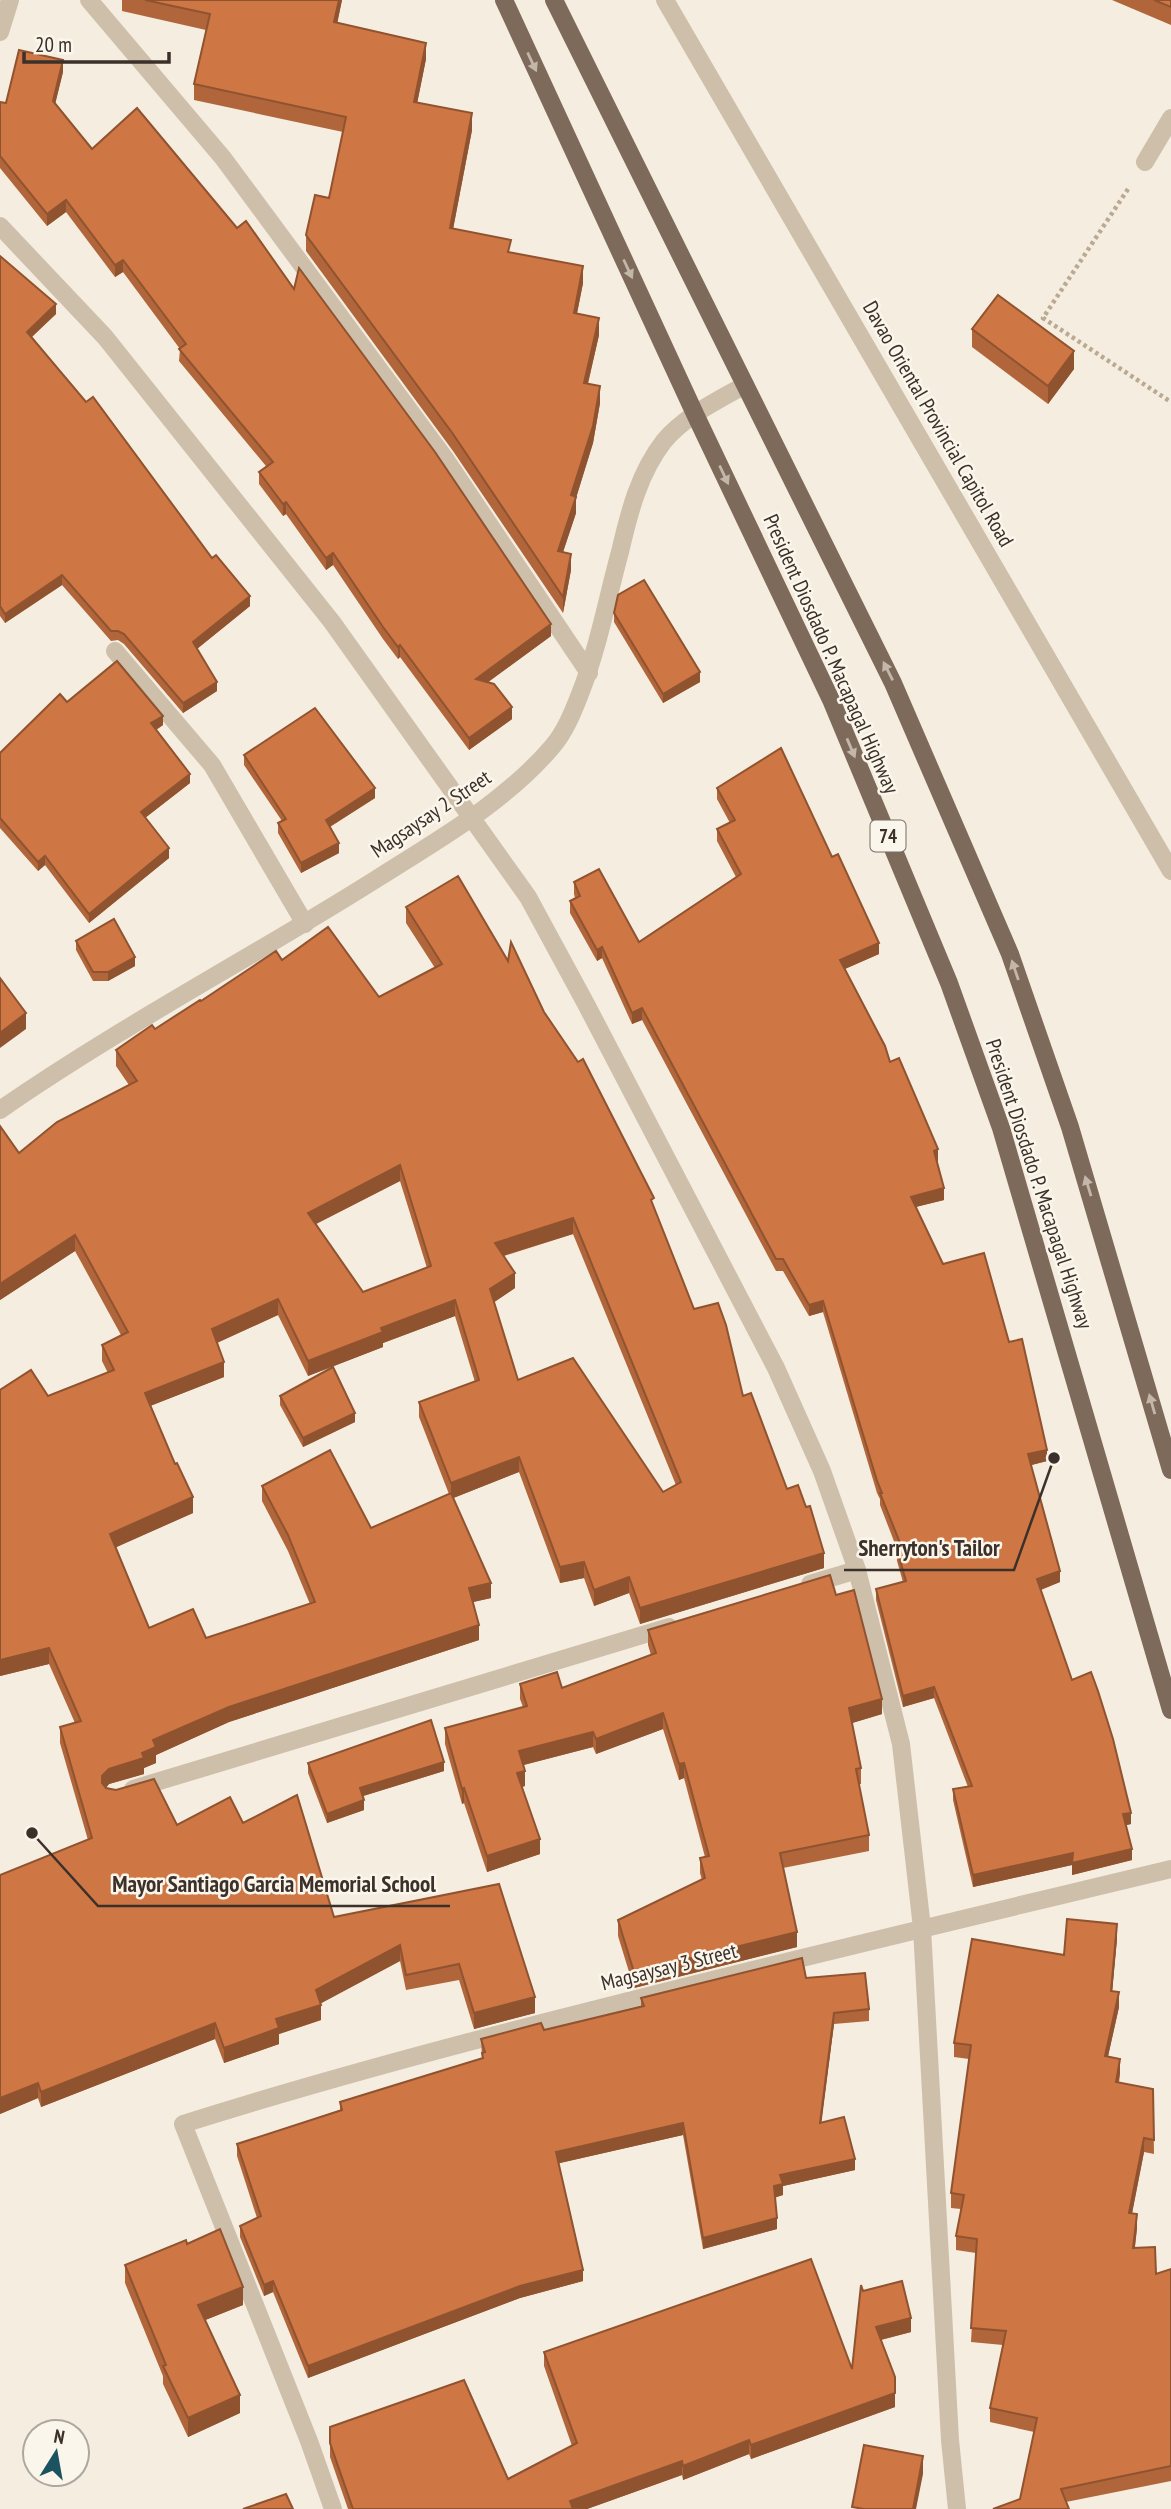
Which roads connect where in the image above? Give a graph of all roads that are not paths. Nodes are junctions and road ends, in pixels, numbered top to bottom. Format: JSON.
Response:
{"nodes":[{"id":1,"x":10,"y":0,"type":"edge"},
{"id":2,"x":89,"y":0,"type":"edge"},
{"id":3,"x":504,"y":0,"type":"edge"},
{"id":4,"x":554,"y":0,"type":"edge"},
{"id":5,"x":666,"y":0,"type":"edge"},
{"id":6,"x":0,"y":32,"type":"edge"},
{"id":7,"x":1171,"y":118,"type":"edge"},
{"id":8,"x":1145,"y":162,"type":"road end"},
{"id":9,"x":0,"y":226,"type":"edge"},
{"id":10,"x":745,"y":385,"type":"junction"},
{"id":11,"x":695,"y":414,"type":"junction"},
{"id":12,"x":115,"y":651,"type":"dead end"},
{"id":13,"x":589,"y":673,"type":"junction"},
{"id":14,"x":471,"y":819,"type":"junction"},
{"id":15,"x":1171,"y":871,"type":"edge"},
{"id":16,"x":305,"y":924,"type":"junction"},
{"id":17,"x":0,"y":1110,"type":"edge"},
{"id":18,"x":1171,"y":1469,"type":"edge"},
{"id":19,"x":857,"y":1570,"type":"junction"},
{"id":20,"x":791,"y":1590,"type":"edge"},
{"id":21,"x":684,"y":1622,"type":"edge"},
{"id":22,"x":1171,"y":1710,"type":"edge"},
{"id":23,"x":113,"y":1795,"type":"edge"},
{"id":24,"x":1171,"y":1869,"type":"edge"},
{"id":25,"x":922,"y":1928,"type":"junction"},
{"id":26,"x":333,"y":2509,"type":"edge"},
{"id":27,"x":957,"y":2509,"type":"edge"}],
"edges":[{"from":1,"to":6,"type":"street"},
{"from":2,"to":13,"type":"street"},
{"from":3,"to":11,"type":"main road","name":"President Diosdado P. Macapagal Highway","number":"74","one_way":true},
{"from":4,"to":10,"type":"main road","name":"President Diosdado P. Macapagal Highway"},
{"from":5,"to":15,"type":"street","name":"Davao Oriental Provincial Capitol Road"},
{"from":7,"to":8,"type":"street"},
{"from":9,"to":14,"type":"street"},
{"from":10,"to":11,"type":"street","name":"Magsaysay 2 Street"},
{"from":18,"to":10,"type":"main road","name":"President Diosdado P. Macapagal Highway","one_way":true},
{"from":11,"to":13,"type":"street","name":"Magsaysay 2 Street"},
{"from":11,"to":22,"type":"main road","name":"President Diosdado P. Macapagal Highway","number":"74","one_way":true},
{"from":12,"to":16,"type":"street"},
{"from":13,"to":14,"type":"street","name":"Magsaysay 2 Street"},
{"from":14,"to":16,"type":"street","name":"Magsaysay 2 Street"},
{"from":14,"to":19,"type":"street"},
{"from":16,"to":17,"type":"street","name":"Magsaysay 2 Street"},
{"from":19,"to":20,"type":"street"},
{"from":19,"to":25,"type":"street"},
{"from":21,"to":23,"type":"street"},
{"from":24,"to":25,"type":"street","name":"Magsaysay 3 Street"},
{"from":25,"to":26,"type":"street","name":"Magsaysay 3 Street"},
{"from":25,"to":27,"type":"street"}]}
